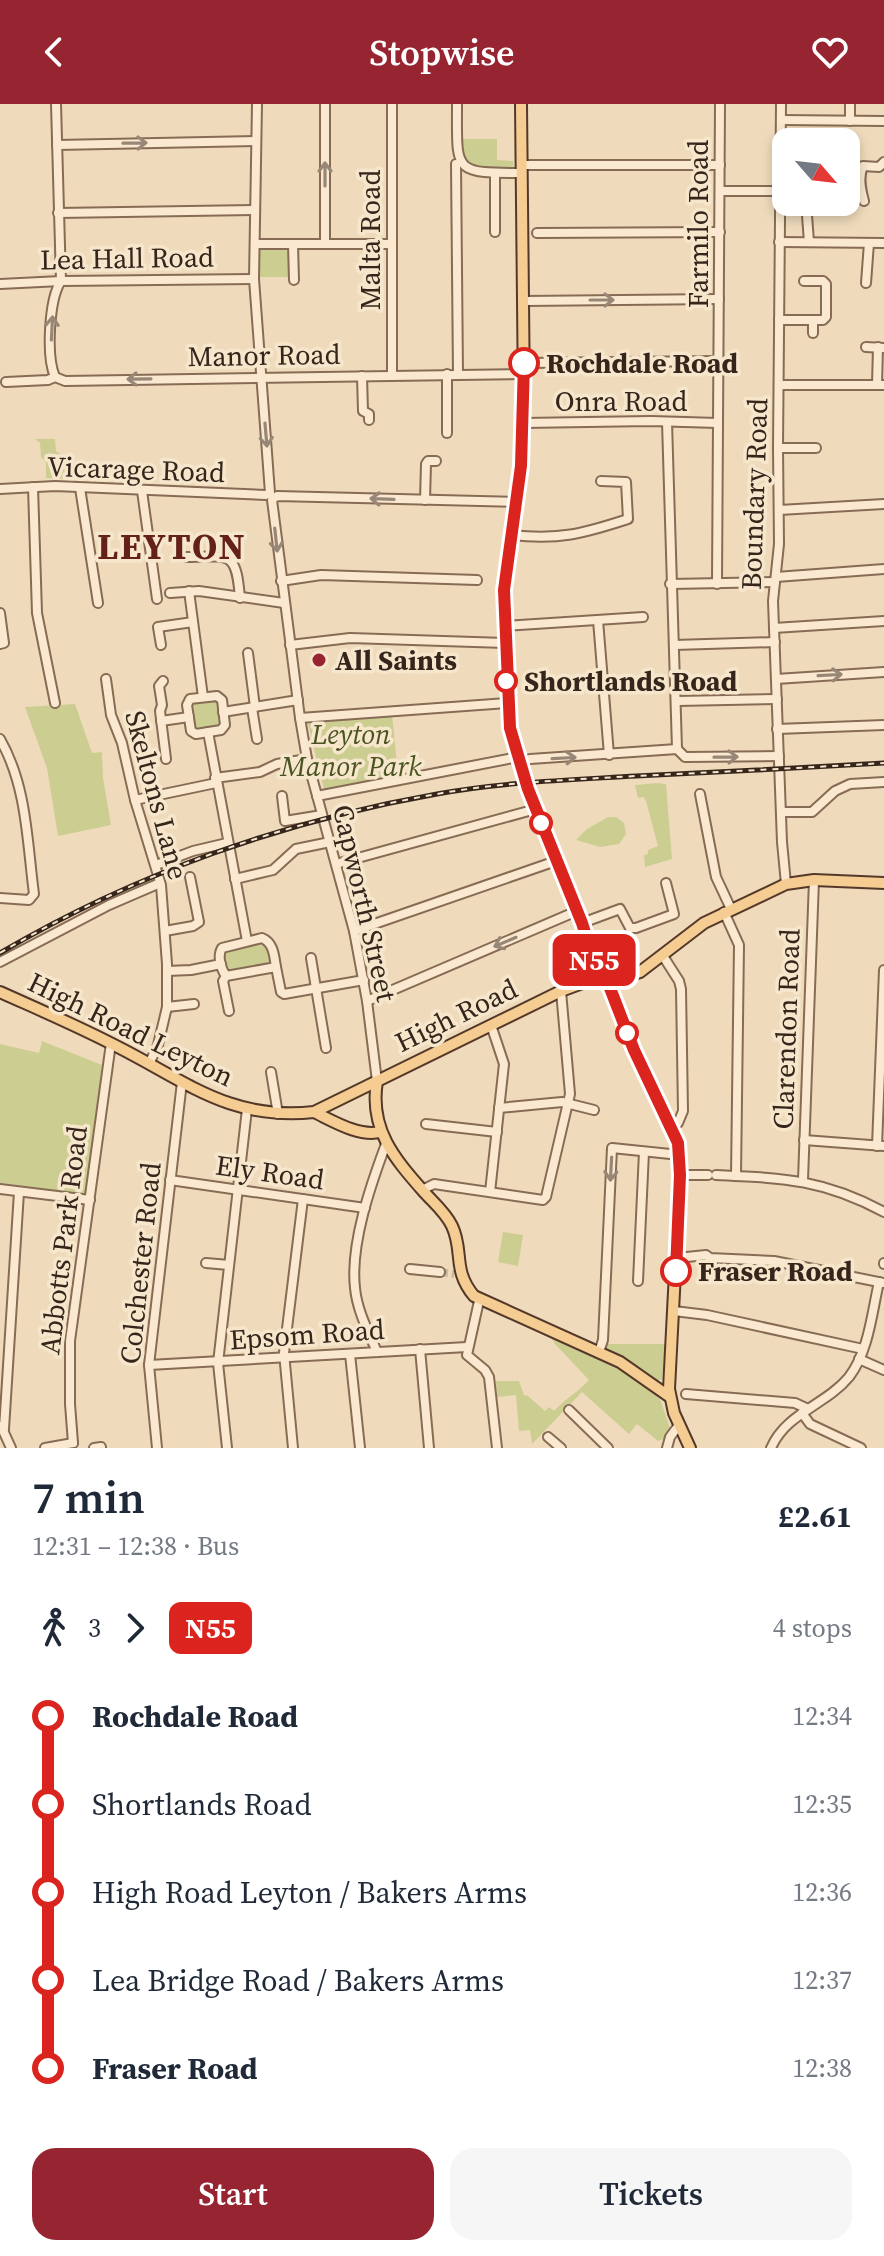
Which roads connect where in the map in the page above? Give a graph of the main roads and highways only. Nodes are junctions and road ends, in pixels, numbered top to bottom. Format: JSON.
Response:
{"nodes":[{"id":1,"x":521,"y":104,"type":"edge"},
{"id":2,"x":884,"y":883,"type":"edge"},
{"id":3,"x":603,"y":979,"type":"junction"},
{"id":4,"x":0,"y":992,"type":"edge"},
{"id":5,"x":377,"y":1081,"type":"junction"},
{"id":6,"x":330,"y":1106,"type":"junction"},
{"id":7,"x":314,"y":1112,"type":"junction"},
{"id":8,"x":333,"y":1120,"type":"junction"},
{"id":9,"x":380,"y":1132,"type":"junction"},
{"id":10,"x":670,"y":1397,"type":"junction"},
{"id":11,"x":688,"y":1444,"type":"edge"}],
"edges":[{"from":1,"to":3,"type":"main road"},
{"from":2,"to":3,"type":"main road","name":"High Road"},
{"from":3,"to":5,"type":"main road","name":"High Road"},
{"from":3,"to":10,"type":"main road"},
{"from":4,"to":7,"type":"main road","name":"High Road Leyton"},
{"from":5,"to":6,"type":"main road","name":"High Road Leyton"},
{"from":5,"to":9,"type":"main road"},
{"from":6,"to":7,"type":"main road","name":"High Road Leyton"},
{"from":6,"to":8,"type":"main road"},
{"from":7,"to":8,"type":"main road"},
{"from":8,"to":9,"type":"main road"},
{"from":9,"to":10,"type":"main road"},
{"from":10,"to":11,"type":"main road"}]}
